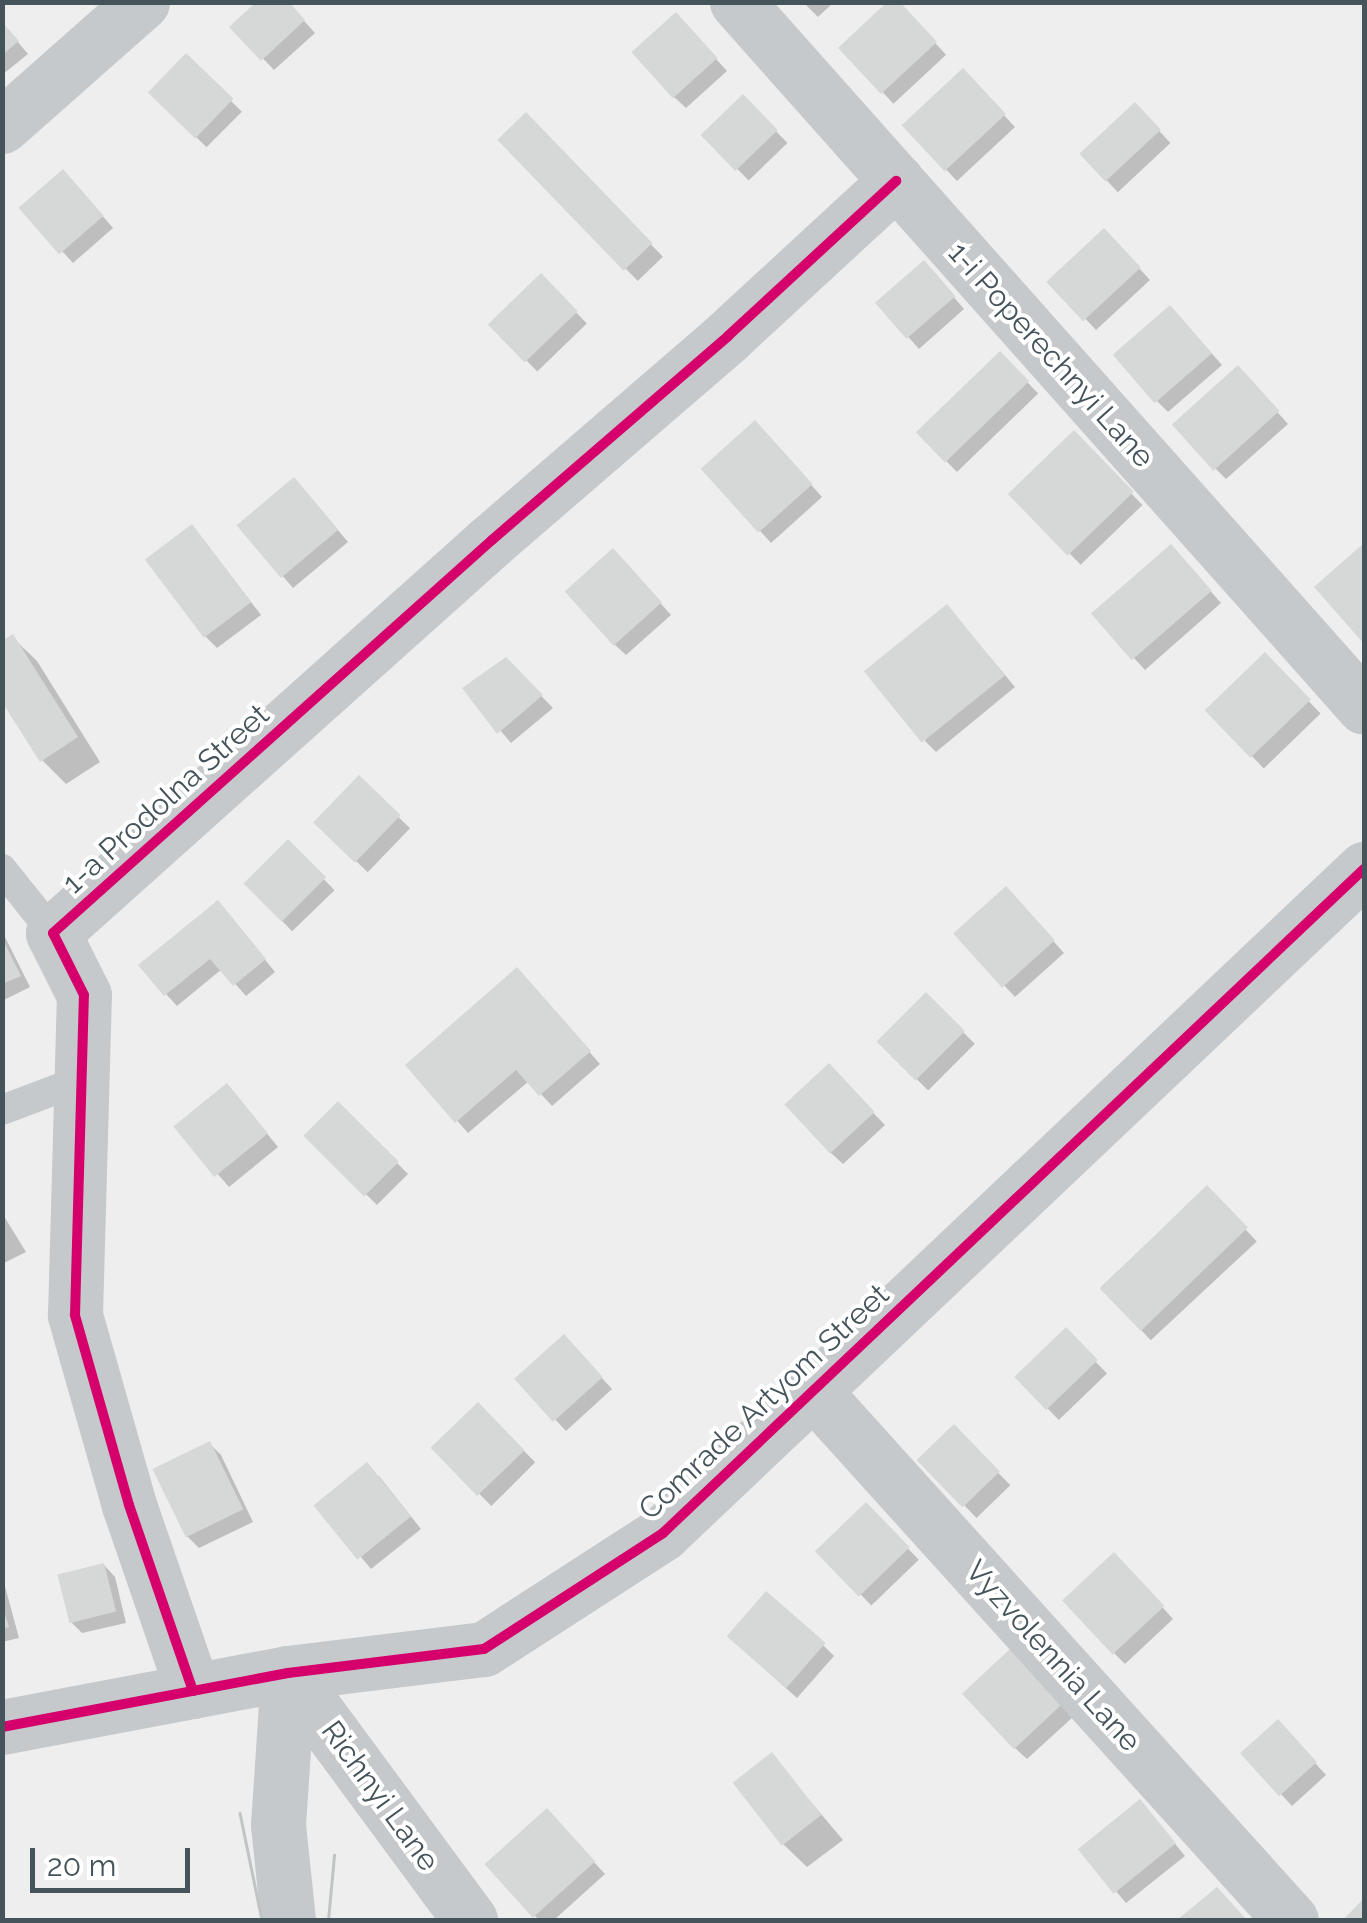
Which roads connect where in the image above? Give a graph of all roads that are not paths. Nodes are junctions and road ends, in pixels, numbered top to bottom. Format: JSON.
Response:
{"nodes":[{"id":1,"x":142,"y":2,"type":"edge"},
{"id":2,"x":737,"y":2,"type":"edge"},
{"id":3,"x":2,"y":126,"type":"edge"},
{"id":4,"x":896,"y":181,"type":"junction"},
{"id":5,"x":1364,"y":707,"type":"edge"},
{"id":6,"x":2,"y":869,"type":"edge"},
{"id":7,"x":1364,"y":869,"type":"edge"},
{"id":8,"x":53,"y":934,"type":"junction"},
{"id":9,"x":84,"y":1079,"type":"junction"},
{"id":10,"x":2,"y":1110,"type":"edge"},
{"id":11,"x":814,"y":1393,"type":"junction"},
{"id":12,"x":288,"y":1673,"type":"junction"},
{"id":13,"x":193,"y":1691,"type":"junction"},
{"id":14,"x":2,"y":1728,"type":"edge"},
{"id":15,"x":288,"y":1920,"type":"edge"},
{"id":16,"x":470,"y":1920,"type":"edge"},
{"id":17,"x":1291,"y":1920,"type":"edge"}],
"edges":[{"from":1,"to":3,"type":"street"},
{"from":2,"to":4,"type":"street","name":"1-i Poperechnyi Lane"},
{"from":4,"to":5,"type":"street","name":"1-i Poperechnyi Lane"},
{"from":4,"to":8,"type":"street","name":"1-a Prodolna Street"},
{"from":6,"to":8,"type":"lane"},
{"from":7,"to":11,"type":"street","name":"Comrade Artyom Street"},
{"from":8,"to":9,"type":"street","name":"1-a Prodolna Street"},
{"from":9,"to":10,"type":"lane"},
{"from":9,"to":13,"type":"street","name":"1-a Prodolna Street"},
{"from":11,"to":12,"type":"street","name":"Comrade Artyom Street"},
{"from":11,"to":17,"type":"street","name":"Vyzvolennia Lane"},
{"from":12,"to":13,"type":"street","name":"Comrade Artyom Street"},
{"from":12,"to":15,"type":"street"},
{"from":12,"to":16,"type":"street","name":"Richnyi Lane"},
{"from":13,"to":14,"type":"street","name":"Comrade Artyom Street"}]}
